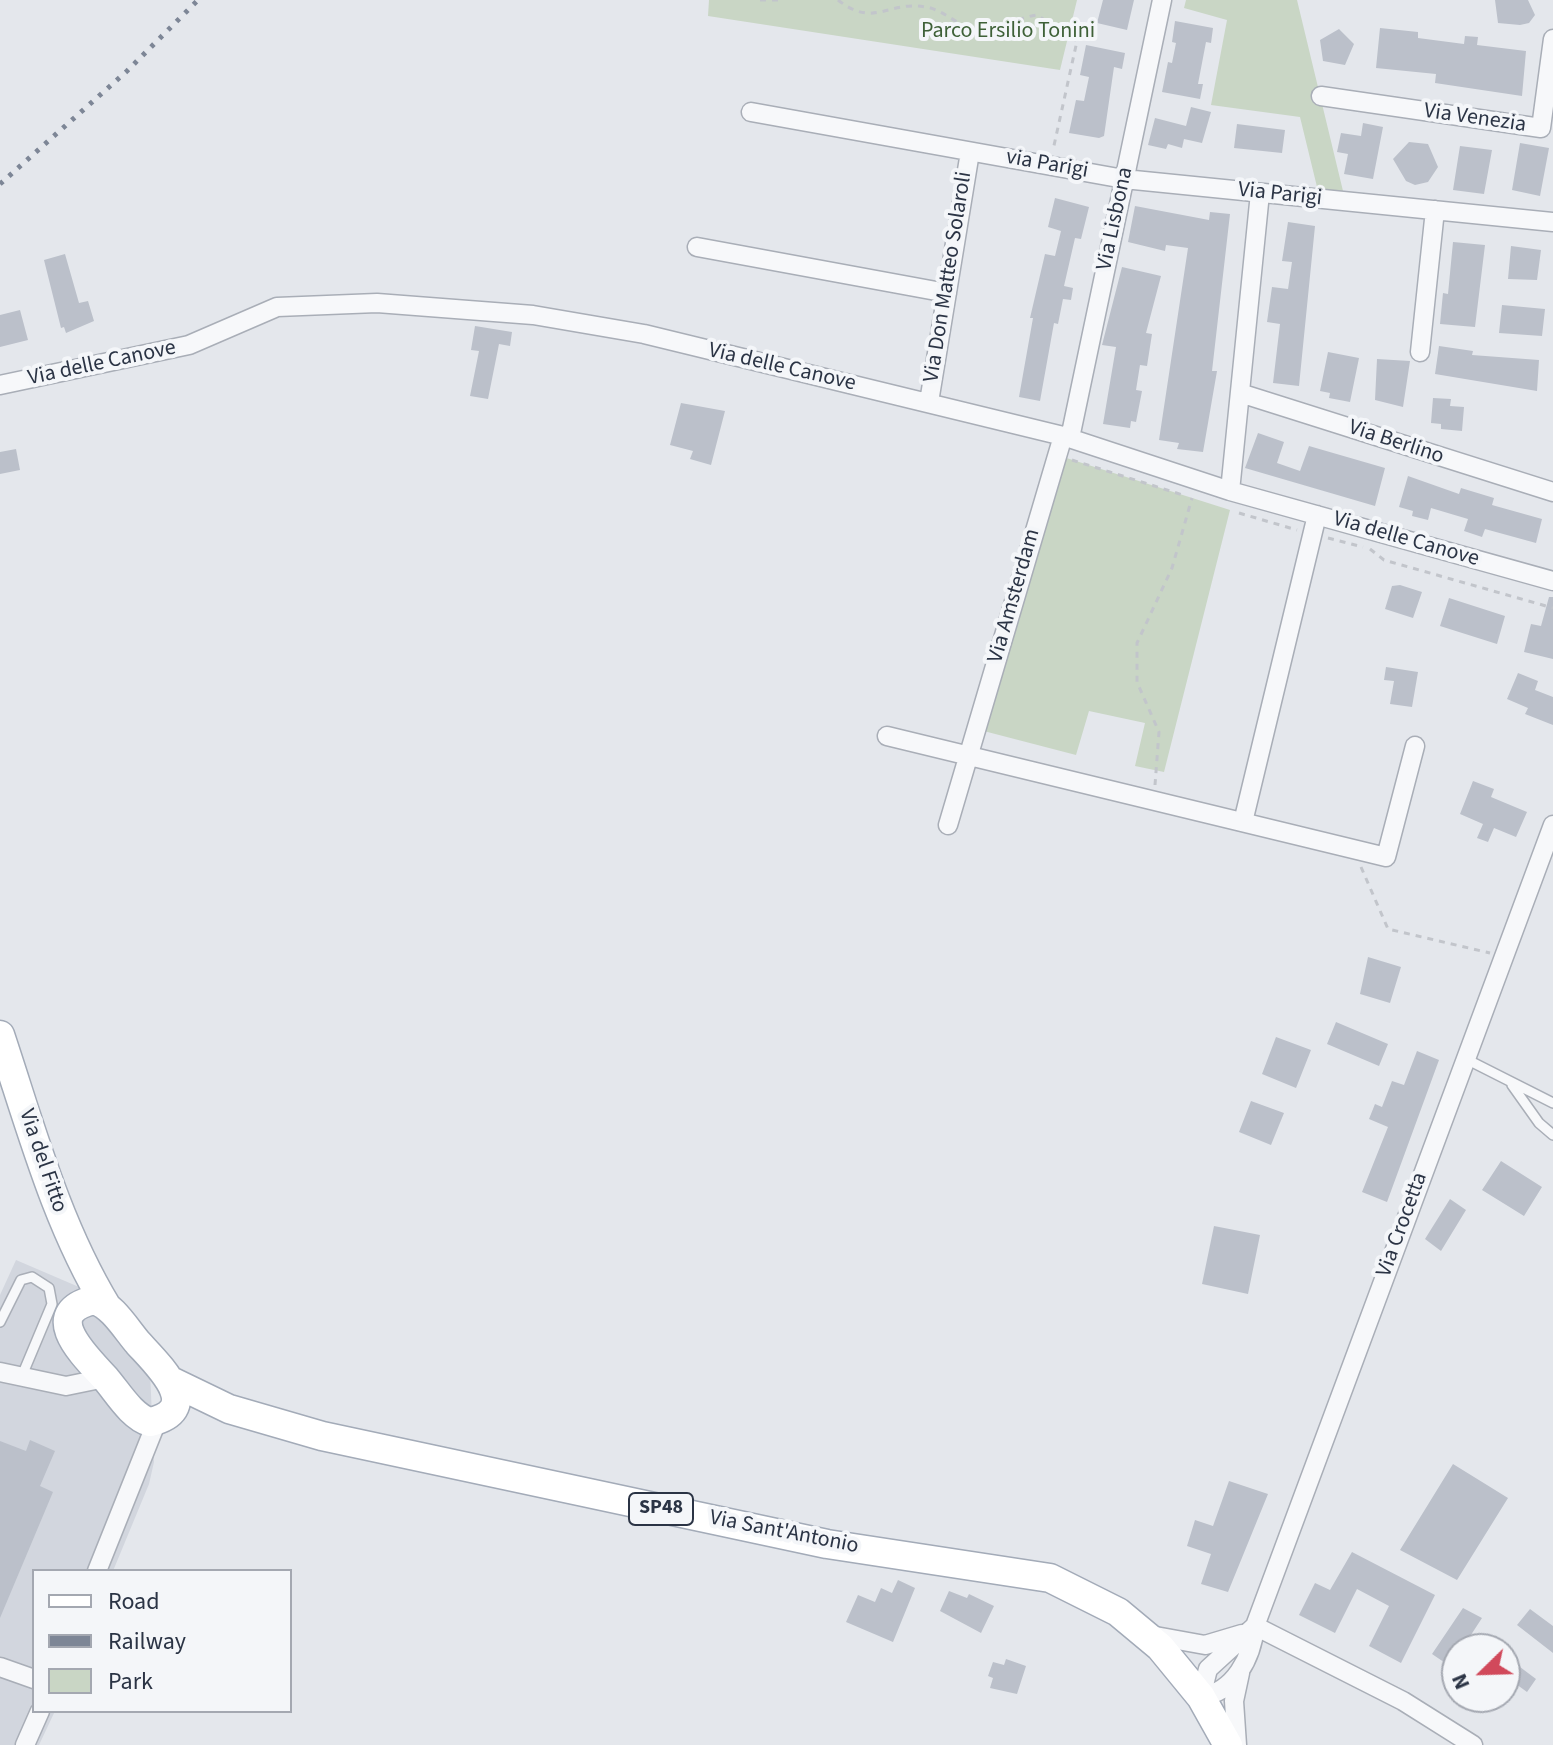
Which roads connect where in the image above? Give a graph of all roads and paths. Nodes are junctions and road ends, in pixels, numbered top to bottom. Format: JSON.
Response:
{"nodes":[{"id":1,"x":760,"y":0,"type":"edge"},
{"id":2,"x":778,"y":0,"type":"edge"},
{"id":3,"x":838,"y":0,"type":"edge"},
{"id":4,"x":1162,"y":0,"type":"edge"},
{"id":5,"x":1553,"y":39,"type":"edge"},
{"id":6,"x":1321,"y":96,"type":"dead end"},
{"id":7,"x":751,"y":112,"type":"dead end"},
{"id":8,"x":970,"y":152,"type":"junction"},
{"id":9,"x":1050,"y":166,"type":"junction"},
{"id":10,"x":1124,"y":179,"type":"junction"},
{"id":11,"x":1260,"y":193,"type":"junction"},
{"id":12,"x":1435,"y":210,"type":"junction"},
{"id":13,"x":1553,"y":222,"type":"edge"},
{"id":14,"x":697,"y":247,"type":"dead end"},
{"id":15,"x":947,"y":293,"type":"junction"},
{"id":16,"x":1420,"y":352,"type":"dead end"},
{"id":17,"x":0,"y":385,"type":"edge"},
{"id":18,"x":1240,"y":393,"type":"junction"},
{"id":19,"x":929,"y":402,"type":"junction"},
{"id":20,"x":1067,"y":437,"type":"junction"},
{"id":21,"x":1230,"y":491,"type":"junction"},
{"id":22,"x":1553,"y":492,"type":"edge"},
{"id":23,"x":1192,"y":498,"type":"dead end"},
{"id":24,"x":1317,"y":515,"type":"junction"},
{"id":25,"x":1553,"y":581,"type":"edge"},
{"id":26,"x":887,"y":736,"type":"dead end"},
{"id":27,"x":1415,"y":746,"type":"dead end"},
{"id":28,"x":968,"y":756,"type":"junction"},
{"id":29,"x":1154,"y":801,"type":"junction"},
{"id":30,"x":1243,"y":822,"type":"junction"},
{"id":31,"x":948,"y":825,"type":"dead end"},
{"id":32,"x":1553,"y":825,"type":"edge"},
{"id":33,"x":1353,"y":849,"type":"junction"},
{"id":34,"x":1546,"y":863,"type":"edge"},
{"id":35,"x":1503,"y":956,"type":"junction"},
{"id":36,"x":0,"y":1035,"type":"edge"},
{"id":37,"x":1464,"y":1058,"type":"junction"},
{"id":38,"x":1503,"y":1078,"type":"junction"},
{"id":39,"x":1553,"y":1103,"type":"edge"},
{"id":40,"x":1553,"y":1135,"type":"edge"},
{"id":41,"x":71,"y":1240,"type":"junction"},
{"id":42,"x":79,"y":1305,"type":"junction"},
{"id":43,"x":107,"y":1307,"type":"junction"},
{"id":44,"x":0,"y":1322,"type":"edge"},
{"id":45,"x":0,"y":1372,"type":"edge"},
{"id":46,"x":91,"y":1374,"type":"junction"},
{"id":47,"x":21,"y":1378,"type":"junction"},
{"id":48,"x":171,"y":1381,"type":"junction"},
{"id":49,"x":157,"y":1418,"type":"junction"},
{"id":50,"x":276,"y":1424,"type":"junction"},
{"id":51,"x":98,"y":1569,"type":"edge"},
{"id":52,"x":1252,"y":1629,"type":"junction"},
{"id":53,"x":1146,"y":1634,"type":"junction"},
{"id":54,"x":0,"y":1667,"type":"edge"},
{"id":55,"x":1241,"y":1667,"type":"junction"},
{"id":56,"x":32,"y":1678,"type":"edge"},
{"id":57,"x":1201,"y":1697,"type":"junction"},
{"id":58,"x":39,"y":1713,"type":"edge"},
{"id":59,"x":25,"y":1745,"type":"edge"},
{"id":60,"x":1228,"y":1745,"type":"edge"},
{"id":61,"x":1237,"y":1745,"type":"edge"},
{"id":62,"x":1473,"y":1745,"type":"edge"}],
"edges":[{"from":1,"to":2,"type":"path"},
{"from":3,"to":9,"type":"path"},
{"from":4,"to":10,"type":"street","name":"Via Lisbona"},
{"from":5,"to":6,"type":"street","name":"Via Venezia"},
{"from":7,"to":8,"type":"street"},
{"from":8,"to":9,"type":"street","name":"via Parigi"},
{"from":8,"to":15,"type":"street","name":"Via Don Matteo Solaroli"},
{"from":9,"to":10,"type":"street","name":"via Parigi"},
{"from":10,"to":11,"type":"street","name":"Via Parigi"},
{"from":10,"to":20,"type":"street","name":"Via Lisbona"},
{"from":11,"to":12,"type":"street","name":"Via Parigi"},
{"from":11,"to":18,"type":"street"},
{"from":12,"to":13,"type":"street","name":"Via Parigi"},
{"from":12,"to":16,"type":"street"},
{"from":14,"to":15,"type":"street"},
{"from":15,"to":19,"type":"street","name":"Via Don Matteo Solaroli"},
{"from":17,"to":19,"type":"street","name":"Via delle Canove"},
{"from":18,"to":21,"type":"street"},
{"from":18,"to":22,"type":"street","name":"Via Berlino"},
{"from":19,"to":20,"type":"street","name":"Via delle Canove"},
{"from":20,"to":21,"type":"street","name":"Via delle Canove"},
{"from":20,"to":28,"type":"street","name":"Via Amsterdam"},
{"from":21,"to":24,"type":"street","name":"Via delle Canove"},
{"from":23,"to":29,"type":"path"},
{"from":24,"to":25,"type":"street","name":"Via delle Canove"},
{"from":24,"to":30,"type":"street"},
{"from":26,"to":28,"type":"street"},
{"from":27,"to":33,"type":"street"},
{"from":28,"to":29,"type":"street"},
{"from":28,"to":31,"type":"street","name":"Via Amsterdam"},
{"from":29,"to":30,"type":"street"},
{"from":30,"to":33,"type":"street"},
{"from":32,"to":34,"type":"street","name":"Via Crocetta"},
{"from":33,"to":35,"type":"path"},
{"from":34,"to":35,"type":"street","name":"Via Crocetta"},
{"from":35,"to":37,"type":"street","name":"Via Crocetta"},
{"from":36,"to":41,"type":"main road","name":"Via del Fitto"},
{"from":37,"to":38,"type":"lane"},
{"from":37,"to":52,"type":"street","name":"Via Crocetta"},
{"from":38,"to":39,"type":"lane"},
{"from":38,"to":40,"type":"lane"},
{"from":41,"to":42,"type":"main road","name":"Via del Fitto"},
{"from":41,"to":43,"type":"main road","name":"Via del Fitto"},
{"from":42,"to":43,"type":"main road"},
{"from":42,"to":46,"type":"main road"},
{"from":43,"to":48,"type":"main road","name":"Via Sant'Antonio"},
{"from":44,"to":47,"type":"lane"},
{"from":45,"to":47,"type":"street"},
{"from":46,"to":47,"type":"street"},
{"from":46,"to":49,"type":"main road"},
{"from":48,"to":49,"type":"main road"},
{"from":48,"to":50,"type":"main road","name":"Via Sant'Antonio","number":"SP48"},
{"from":49,"to":50,"type":"main road","name":"Via Sant'Antonio"},
{"from":49,"to":51,"type":"street"},
{"from":50,"to":53,"type":"main road","name":"Via Sant'Antonio","number":"SP48"},
{"from":52,"to":53,"type":"street"},
{"from":52,"to":55,"type":"street","name":"Via Crocetta"},
{"from":52,"to":57,"type":"street","name":"Via Crocetta"},
{"from":52,"to":62,"type":"street"},
{"from":53,"to":57,"type":"main road","name":"Via Sant'Antonio"},
{"from":54,"to":56,"type":"street"},
{"from":55,"to":57,"type":"street","name":"Via Crocetta"},
{"from":55,"to":61,"type":"street"},
{"from":57,"to":60,"type":"main road","name":"Via Sant'Antonio"},
{"from":58,"to":59,"type":"street"}]}
